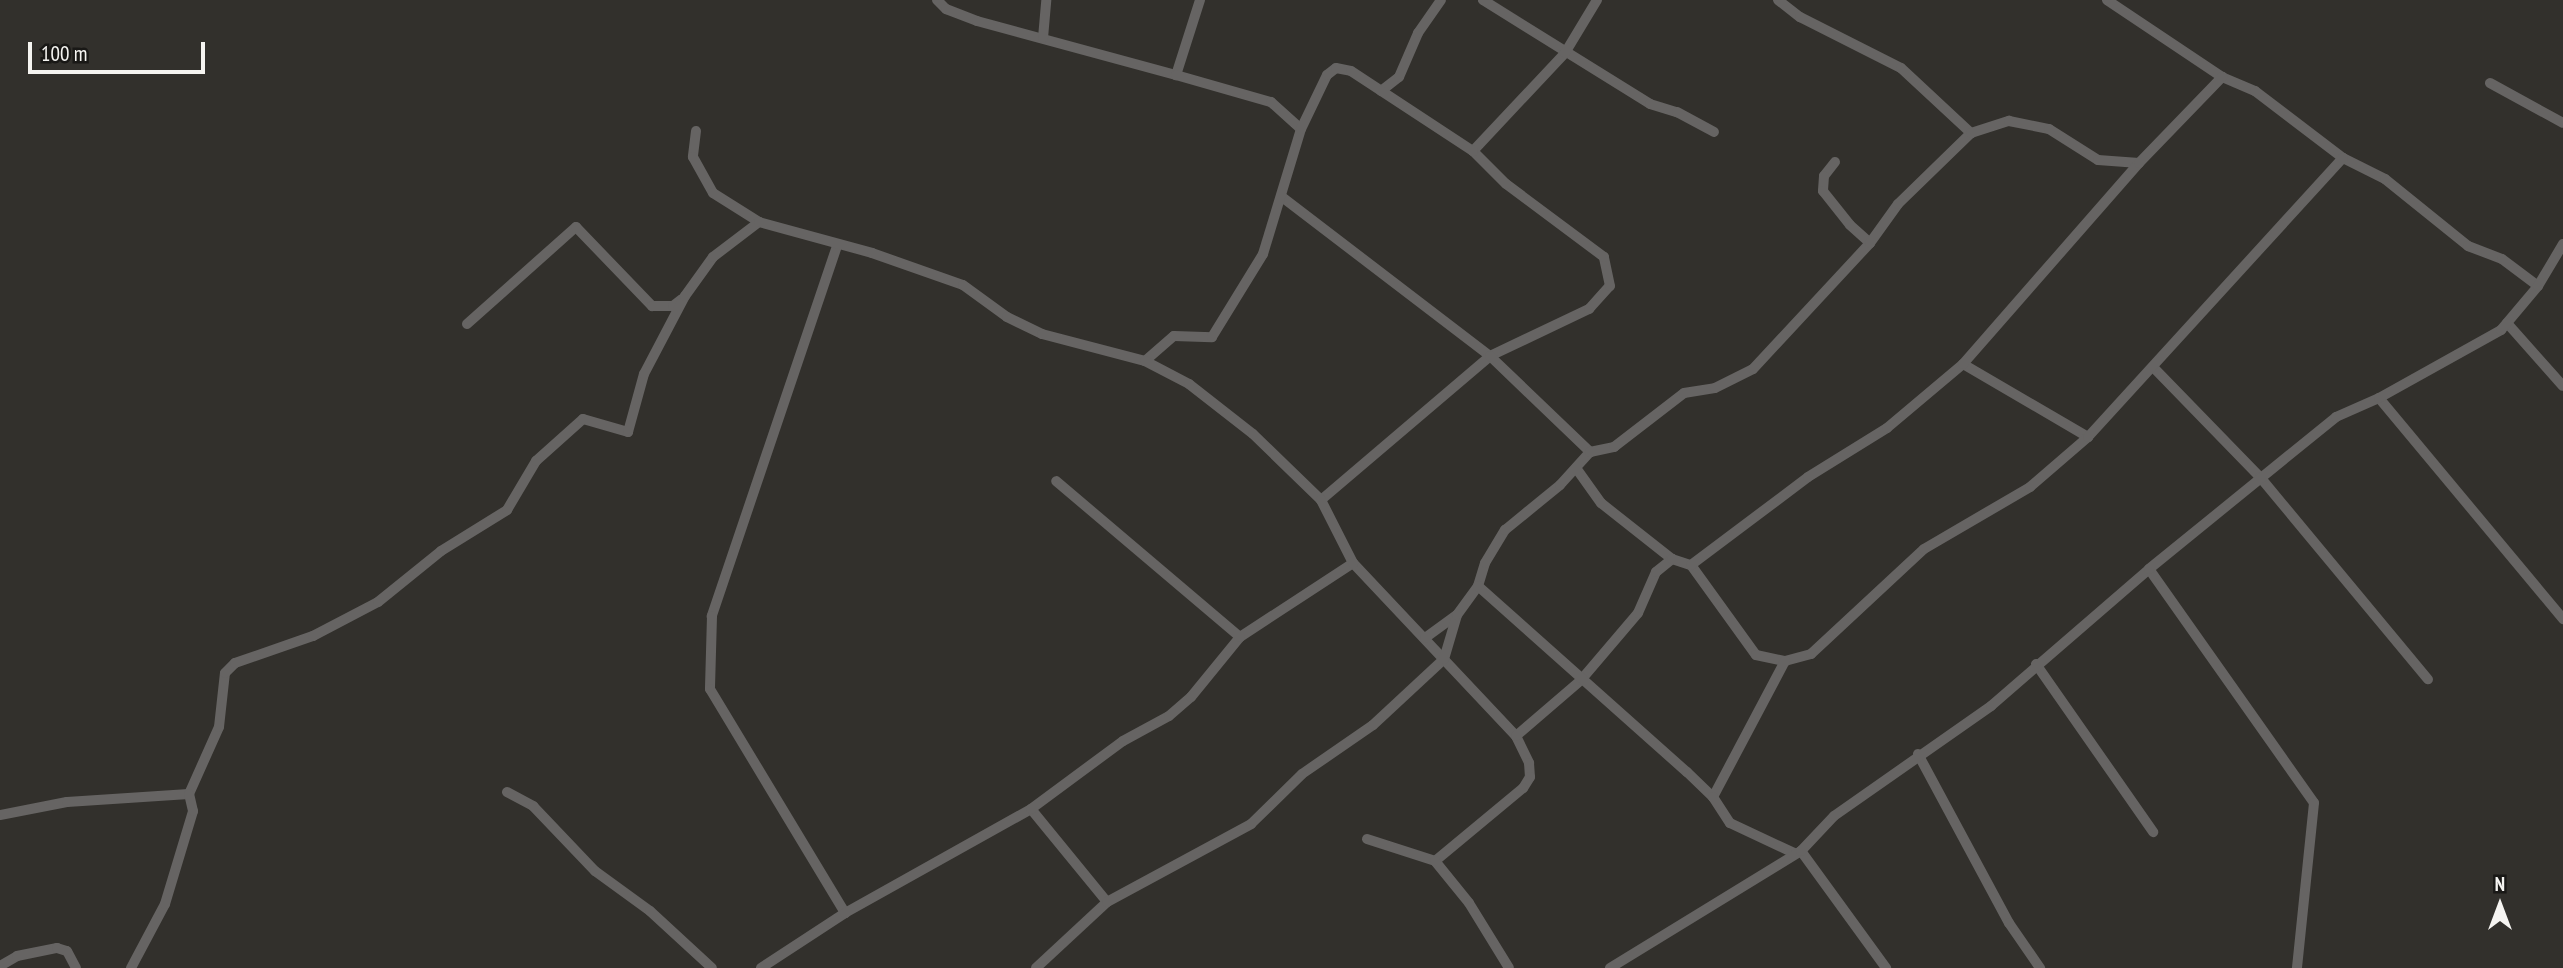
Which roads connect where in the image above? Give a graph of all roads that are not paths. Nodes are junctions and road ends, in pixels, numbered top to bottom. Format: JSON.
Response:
{"nodes":[{"id":1,"x":937,"y":0,"type":"edge"},
{"id":2,"x":1046,"y":0,"type":"edge"},
{"id":3,"x":1200,"y":0,"type":"edge"},
{"id":4,"x":1441,"y":0,"type":"edge"},
{"id":5,"x":1483,"y":0,"type":"edge"},
{"id":6,"x":1597,"y":0,"type":"edge"},
{"id":7,"x":1778,"y":0,"type":"edge"},
{"id":8,"x":2107,"y":0,"type":"edge"},
{"id":9,"x":1043,"y":37,"type":"junction"},
{"id":10,"x":1565,"y":53,"type":"junction"},
{"id":11,"x":1176,"y":75,"type":"junction"},
{"id":12,"x":2222,"y":76,"type":"junction"},
{"id":13,"x":2490,"y":83,"type":"dead end"},
{"id":14,"x":1381,"y":91,"type":"junction"},
{"id":15,"x":2563,"y":123,"type":"edge"},
{"id":16,"x":1301,"y":129,"type":"junction"},
{"id":17,"x":696,"y":131,"type":"dead end"},
{"id":18,"x":1714,"y":132,"type":"dead end"},
{"id":19,"x":1970,"y":133,"type":"junction"},
{"id":20,"x":1473,"y":152,"type":"junction"},
{"id":21,"x":2343,"y":158,"type":"junction"},
{"id":22,"x":1835,"y":162,"type":"dead end"},
{"id":23,"x":2139,"y":163,"type":"junction"},
{"id":24,"x":1282,"y":197,"type":"junction"},
{"id":25,"x":759,"y":222,"type":"junction"},
{"id":26,"x":1871,"y":243,"type":"junction"},
{"id":27,"x":2563,"y":244,"type":"edge"},
{"id":28,"x":838,"y":246,"type":"junction"},
{"id":29,"x":2538,"y":286,"type":"junction"},
{"id":30,"x":685,"y":296,"type":"junction"},
{"id":31,"x":2507,"y":323,"type":"junction"},
{"id":32,"x":467,"y":324,"type":"dead end"},
{"id":33,"x":1490,"y":356,"type":"junction"},
{"id":34,"x":1145,"y":361,"type":"junction"},
{"id":35,"x":1963,"y":364,"type":"junction"},
{"id":36,"x":2153,"y":366,"type":"junction"},
{"id":37,"x":2563,"y":386,"type":"edge"},
{"id":38,"x":2379,"y":398,"type":"junction"},
{"id":39,"x":2088,"y":437,"type":"junction"},
{"id":40,"x":1590,"y":452,"type":"junction"},
{"id":41,"x":1576,"y":468,"type":"junction"},
{"id":42,"x":2260,"y":477,"type":"junction"},
{"id":43,"x":1056,"y":481,"type":"dead end"},
{"id":44,"x":1321,"y":500,"type":"junction"},
{"id":45,"x":1672,"y":559,"type":"junction"},
{"id":46,"x":1353,"y":564,"type":"junction"},
{"id":47,"x":1691,"y":565,"type":"junction"},
{"id":48,"x":2148,"y":569,"type":"junction"},
{"id":49,"x":1479,"y":586,"type":"junction"},
{"id":50,"x":1457,"y":615,"type":"junction"},
{"id":51,"x":2563,"y":619,"type":"edge"},
{"id":52,"x":1240,"y":637,"type":"junction"},
{"id":53,"x":1425,"y":638,"type":"junction"},
{"id":54,"x":1444,"y":659,"type":"junction"},
{"id":55,"x":1785,"y":661,"type":"junction"},
{"id":56,"x":2036,"y":664,"type":"junction"},
{"id":57,"x":2428,"y":679,"type":"dead end"},
{"id":58,"x":1581,"y":680,"type":"junction"},
{"id":59,"x":1516,"y":736,"type":"junction"},
{"id":60,"x":1918,"y":754,"type":"junction"},
{"id":61,"x":507,"y":792,"type":"dead end"},
{"id":62,"x":189,"y":794,"type":"junction"},
{"id":63,"x":1713,"y":797,"type":"junction"},
{"id":64,"x":1031,"y":809,"type":"junction"},
{"id":65,"x":0,"y":815,"type":"edge"},
{"id":66,"x":2153,"y":832,"type":"dead end"},
{"id":67,"x":1367,"y":839,"type":"dead end"},
{"id":68,"x":1797,"y":852,"type":"junction"},
{"id":69,"x":1435,"y":861,"type":"junction"},
{"id":70,"x":1107,"y":902,"type":"junction"},
{"id":71,"x":845,"y":913,"type":"junction"},
{"id":72,"x":0,"y":966,"type":"edge"},
{"id":73,"x":76,"y":968,"type":"edge"},
{"id":74,"x":131,"y":968,"type":"edge"},
{"id":75,"x":712,"y":968,"type":"edge"},
{"id":76,"x":761,"y":968,"type":"edge"},
{"id":77,"x":1036,"y":968,"type":"edge"},
{"id":78,"x":1509,"y":968,"type":"edge"},
{"id":79,"x":1610,"y":968,"type":"edge"},
{"id":80,"x":1886,"y":968,"type":"edge"},
{"id":81,"x":2040,"y":968,"type":"edge"},
{"id":82,"x":2297,"y":968,"type":"edge"}],
"edges":[{"from":1,"to":9,"type":"street"},
{"from":2,"to":9,"type":"street"},
{"from":3,"to":11,"type":"street"},
{"from":4,"to":14,"type":"street"},
{"from":5,"to":10,"type":"street"},
{"from":6,"to":10,"type":"street"},
{"from":7,"to":19,"type":"street"},
{"from":8,"to":12,"type":"street"},
{"from":9,"to":11,"type":"street"},
{"from":10,"to":18,"type":"street"},
{"from":10,"to":20,"type":"street"},
{"from":11,"to":16,"type":"street"},
{"from":12,"to":21,"type":"street"},
{"from":12,"to":23,"type":"street"},
{"from":13,"to":15,"type":"street"},
{"from":14,"to":16,"type":"street"},
{"from":14,"to":20,"type":"street"},
{"from":16,"to":24,"type":"street"},
{"from":17,"to":25,"type":"street"},
{"from":19,"to":23,"type":"street"},
{"from":19,"to":26,"type":"street"},
{"from":20,"to":33,"type":"street"},
{"from":21,"to":29,"type":"street"},
{"from":21,"to":36,"type":"street"},
{"from":22,"to":26,"type":"street"},
{"from":23,"to":35,"type":"street"},
{"from":24,"to":33,"type":"street"},
{"from":24,"to":34,"type":"street"},
{"from":25,"to":28,"type":"street"},
{"from":25,"to":30,"type":"street"},
{"from":26,"to":40,"type":"street"},
{"from":27,"to":29,"type":"street"},
{"from":28,"to":34,"type":"street"},
{"from":28,"to":71,"type":"street"},
{"from":29,"to":31,"type":"street"},
{"from":30,"to":32,"type":"street"},
{"from":30,"to":62,"type":"street"},
{"from":31,"to":37,"type":"street"},
{"from":31,"to":38,"type":"street"},
{"from":33,"to":40,"type":"street"},
{"from":33,"to":44,"type":"street"},
{"from":34,"to":44,"type":"street"},
{"from":35,"to":39,"type":"street"},
{"from":35,"to":47,"type":"street"},
{"from":36,"to":39,"type":"street"},
{"from":36,"to":42,"type":"street"},
{"from":38,"to":42,"type":"street"},
{"from":38,"to":51,"type":"street"},
{"from":39,"to":55,"type":"street"},
{"from":40,"to":41,"type":"street"},
{"from":41,"to":45,"type":"street"},
{"from":41,"to":49,"type":"street"},
{"from":42,"to":48,"type":"street"},
{"from":42,"to":57,"type":"street"},
{"from":43,"to":52,"type":"street"},
{"from":44,"to":46,"type":"street"},
{"from":45,"to":47,"type":"street"},
{"from":45,"to":58,"type":"street"},
{"from":46,"to":52,"type":"street"},
{"from":46,"to":53,"type":"street"},
{"from":47,"to":55,"type":"street"},
{"from":48,"to":56,"type":"street"},
{"from":48,"to":82,"type":"street"},
{"from":49,"to":50,"type":"street"},
{"from":49,"to":58,"type":"street"},
{"from":50,"to":53,"type":"street"},
{"from":50,"to":54,"type":"street"},
{"from":52,"to":64,"type":"street"},
{"from":53,"to":54,"type":"street"},
{"from":54,"to":59,"type":"street"},
{"from":54,"to":70,"type":"street"},
{"from":55,"to":63,"type":"street"},
{"from":56,"to":60,"type":"street"},
{"from":56,"to":66,"type":"street"},
{"from":58,"to":59,"type":"street"},
{"from":58,"to":63,"type":"street"},
{"from":59,"to":69,"type":"street"},
{"from":60,"to":68,"type":"street"},
{"from":60,"to":81,"type":"street"},
{"from":61,"to":75,"type":"street"},
{"from":62,"to":65,"type":"street"},
{"from":62,"to":74,"type":"street"},
{"from":63,"to":68,"type":"street"},
{"from":64,"to":70,"type":"street"},
{"from":64,"to":71,"type":"street"},
{"from":67,"to":69,"type":"street"},
{"from":68,"to":79,"type":"street"},
{"from":68,"to":80,"type":"street"},
{"from":69,"to":78,"type":"street"},
{"from":70,"to":77,"type":"street"},
{"from":71,"to":76,"type":"street"},
{"from":72,"to":73,"type":"street"}]}
